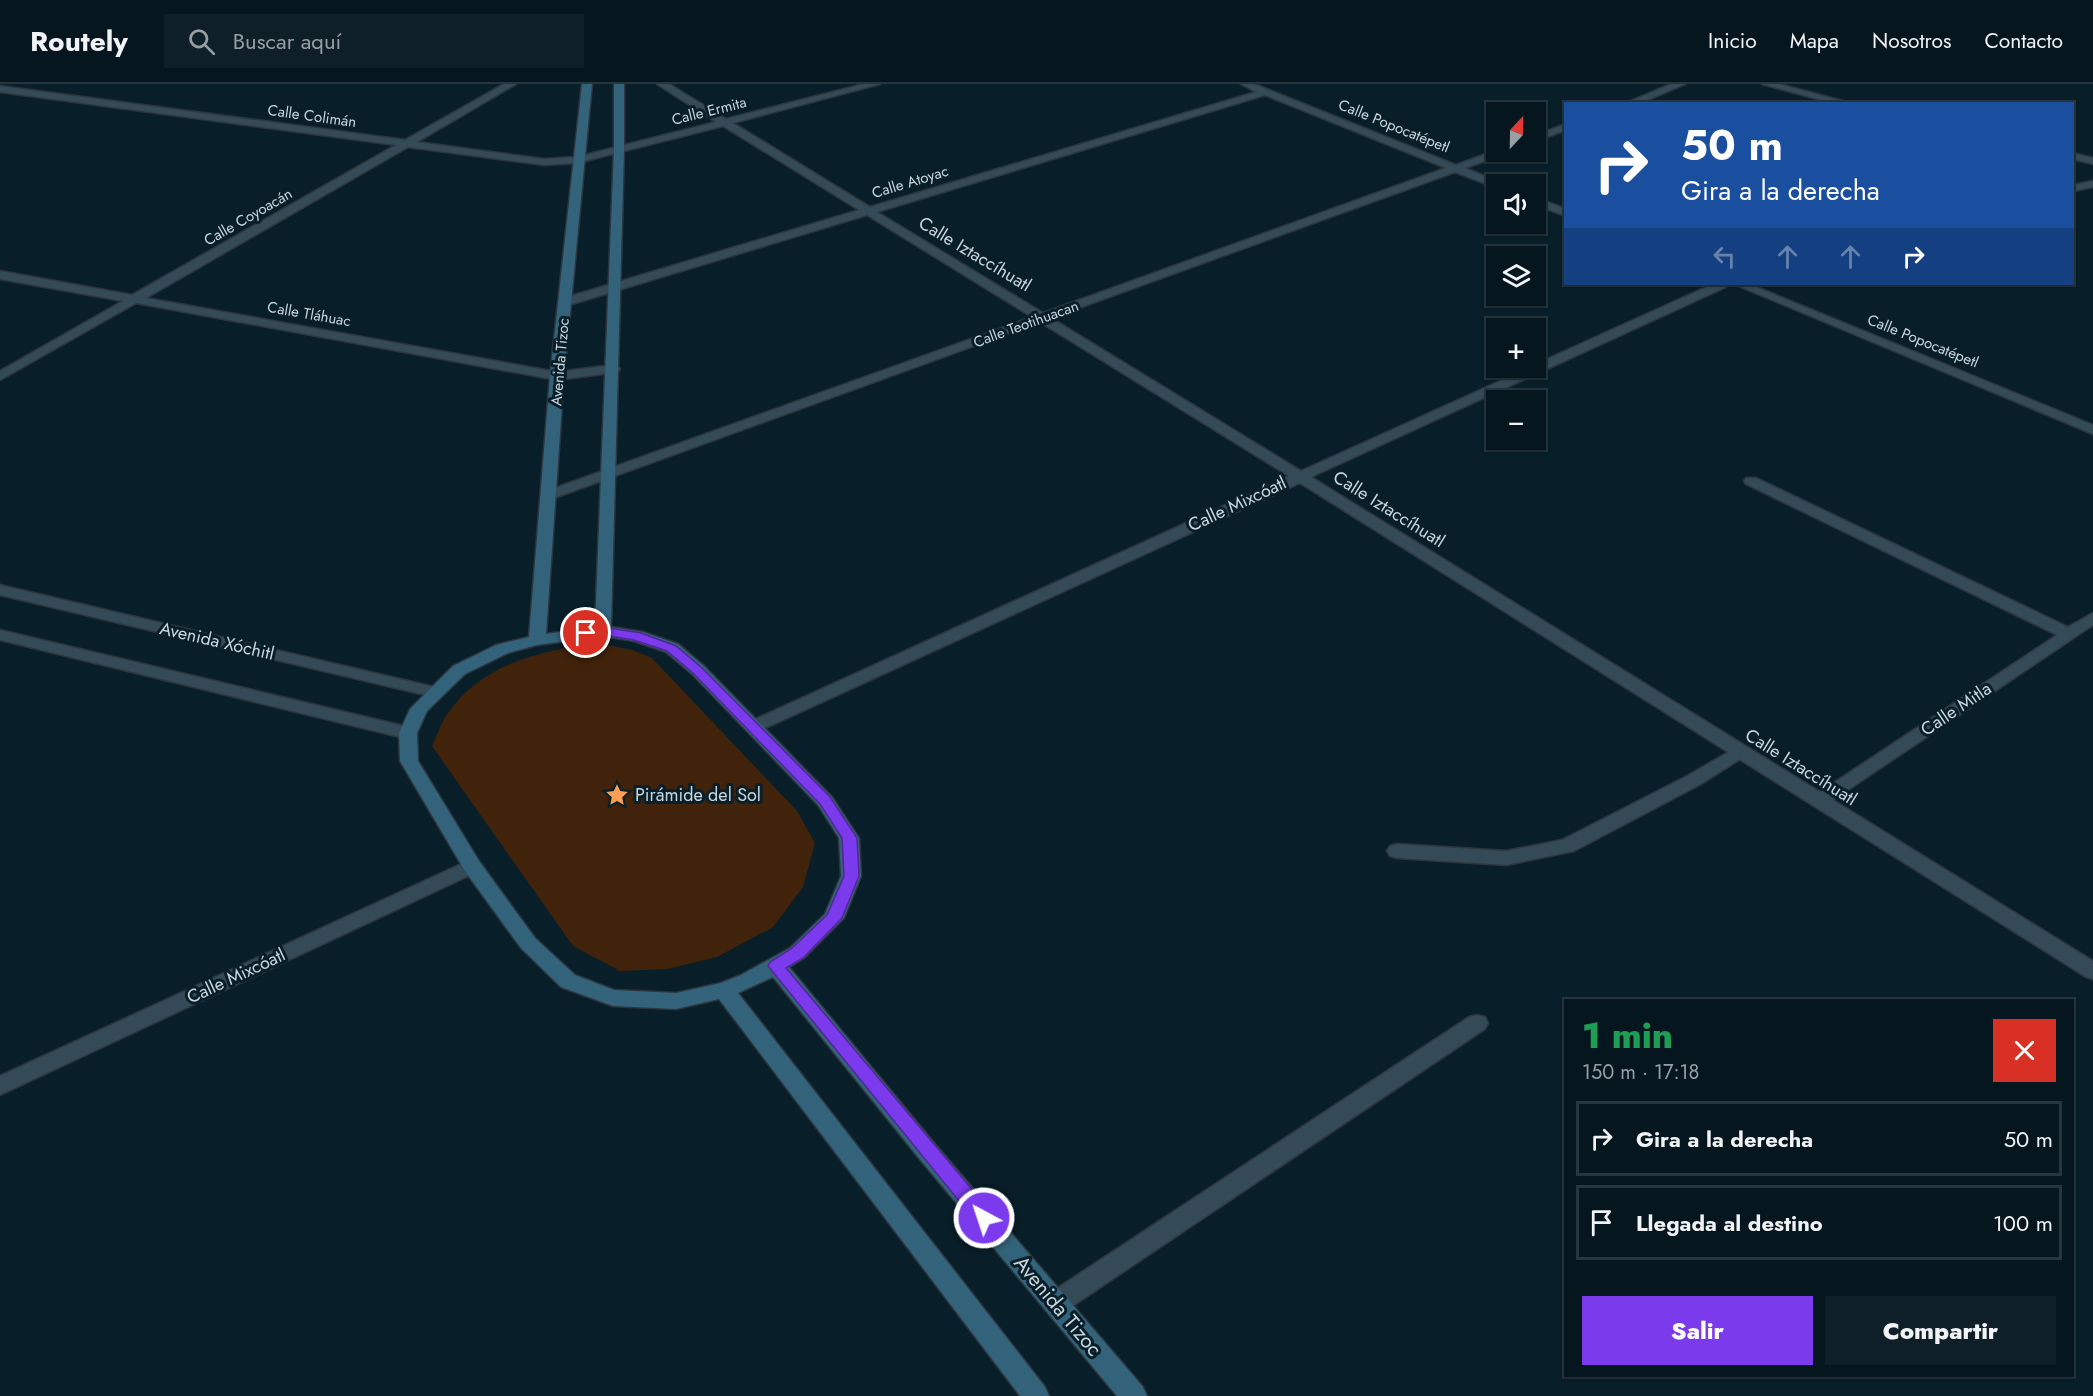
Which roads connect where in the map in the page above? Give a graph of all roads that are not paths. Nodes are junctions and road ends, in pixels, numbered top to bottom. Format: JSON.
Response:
{"nodes":[{"id":1,"x":511,"y":84,"type":"edge"},
{"id":2,"x":587,"y":84,"type":"edge"},
{"id":3,"x":619,"y":84,"type":"edge"},
{"id":4,"x":662,"y":84,"type":"edge"},
{"id":5,"x":875,"y":84,"type":"edge"},
{"id":6,"x":1246,"y":84,"type":"edge"},
{"id":7,"x":1680,"y":84,"type":"edge"},
{"id":8,"x":1767,"y":84,"type":"edge"},
{"id":9,"x":0,"y":89,"type":"edge"},
{"id":10,"x":1265,"y":92,"type":"junction"},
{"id":11,"x":1633,"y":102,"type":"edge"},
{"id":12,"x":1842,"y":102,"type":"edge"},
{"id":13,"x":725,"y":122,"type":"junction"},
{"id":14,"x":1564,"y":128,"type":"edge"},
{"id":15,"x":1546,"y":134,"type":"edge"},
{"id":16,"x":407,"y":144,"type":"junction"},
{"id":17,"x":619,"y":150,"type":"junction"},
{"id":18,"x":2074,"y":156,"type":"edge"},
{"id":19,"x":1486,"y":158,"type":"edge"},
{"id":20,"x":578,"y":160,"type":"junction"},
{"id":21,"x":2093,"y":161,"type":"edge"},
{"id":22,"x":1456,"y":169,"type":"junction"},
{"id":23,"x":1486,"y":181,"type":"edge"},
{"id":24,"x":2093,"y":184,"type":"edge"},
{"id":25,"x":2074,"y":189,"type":"edge"},
{"id":26,"x":1546,"y":205,"type":"edge"},
{"id":27,"x":868,"y":212,"type":"junction"},
{"id":28,"x":1564,"y":212,"type":"edge"},
{"id":29,"x":0,"y":275,"type":"edge"},
{"id":30,"x":1720,"y":285,"type":"edge"},
{"id":31,"x":1742,"y":285,"type":"edge"},
{"id":32,"x":615,"y":287,"type":"junction"},
{"id":33,"x":136,"y":299,"type":"junction"},
{"id":34,"x":565,"y":302,"type":"junction"},
{"id":35,"x":1042,"y":318,"type":"junction"},
{"id":36,"x":613,"y":369,"type":"junction"},
{"id":37,"x":0,"y":376,"type":"edge"},
{"id":38,"x":557,"y":376,"type":"junction"},
{"id":39,"x":2093,"y":430,"type":"edge"},
{"id":40,"x":609,"y":473,"type":"junction"},
{"id":41,"x":1299,"y":476,"type":"junction"},
{"id":42,"x":1751,"y":481,"type":"dead end"},
{"id":43,"x":549,"y":495,"type":"junction"},
{"id":44,"x":0,"y":590,"type":"edge"},
{"id":45,"x":2093,"y":618,"type":"edge"},
{"id":46,"x":603,"y":631,"type":"junction"},
{"id":47,"x":2068,"y":634,"type":"junction"},
{"id":48,"x":0,"y":635,"type":"edge"},
{"id":49,"x":537,"y":639,"type":"junction"},
{"id":50,"x":434,"y":692,"type":"junction"},
{"id":51,"x":753,"y":727,"type":"junction"},
{"id":52,"x":408,"y":733,"type":"junction"},
{"id":53,"x":1739,"y":752,"type":"junction"},
{"id":54,"x":1820,"y":801,"type":"junction"},
{"id":55,"x":1397,"y":851,"type":"dead end"},
{"id":56,"x":472,"y":866,"type":"junction"},
{"id":57,"x":776,"y":966,"type":"junction"},
{"id":58,"x":2093,"y":971,"type":"edge"},
{"id":59,"x":724,"y":990,"type":"junction"},
{"id":60,"x":1477,"y":1023,"type":"dead end"},
{"id":61,"x":0,"y":1086,"type":"edge"},
{"id":62,"x":1056,"y":1303,"type":"junction"},
{"id":63,"x":1036,"y":1396,"type":"edge"},
{"id":64,"x":1134,"y":1396,"type":"edge"}],
"edges":[{"from":1,"to":16,"type":"street","name":"Calle Coyoacán"},
{"from":2,"to":20,"type":"main road","name":"Avenida Tizoc"},
{"from":3,"to":17,"type":"main road"},
{"from":4,"to":13,"type":"street","name":"Calle Iztaccíhuatl"},
{"from":5,"to":13,"type":"street","name":"Calle Ermita"},
{"from":6,"to":10,"type":"street","name":"Calle Popocatépetl"},
{"from":7,"to":11,"type":"street"},
{"from":8,"to":12,"type":"street"},
{"from":9,"to":16,"type":"street","name":"Calle Colimán"},
{"from":10,"to":22,"type":"street","name":"Calle Popocatépetl"},
{"from":10,"to":27,"type":"street","name":"Calle Atoyac"},
{"from":13,"to":17,"type":"street","name":"Calle Ermita"},
{"from":13,"to":27,"type":"street","name":"Calle Iztaccíhuatl"},
{"from":14,"to":15,"type":"street"},
{"from":16,"to":20,"type":"street","name":"Calle Colimán"},
{"from":16,"to":33,"type":"street","name":"Calle Coyoacán"},
{"from":17,"to":20,"type":"street","name":"Calle Colimán"},
{"from":17,"to":32,"type":"main road"},
{"from":18,"to":21,"type":"street"},
{"from":19,"to":22,"type":"street","name":"Calle Teotihuacan"},
{"from":20,"to":34,"type":"main road","name":"Avenida Tizoc"},
{"from":22,"to":23,"type":"street","name":"Calle Popocatépetl"},
{"from":22,"to":35,"type":"street","name":"Calle Teotihuacan"},
{"from":24,"to":25,"type":"street"},
{"from":26,"to":28,"type":"street"},
{"from":27,"to":32,"type":"street","name":"Calle Atoyac"},
{"from":27,"to":35,"type":"street","name":"Calle Iztaccíhuatl"},
{"from":29,"to":33,"type":"street","name":"Calle Tláhuac"},
{"from":30,"to":41,"type":"street","name":"Calle Mixcóatl"},
{"from":31,"to":39,"type":"street","name":"Calle Popocatépetl"},
{"from":32,"to":34,"type":"street","name":"Calle Atoyac"},
{"from":32,"to":36,"type":"main road"},
{"from":33,"to":37,"type":"street","name":"Calle Coyoacán"},
{"from":33,"to":38,"type":"street","name":"Calle Tláhuac"},
{"from":34,"to":38,"type":"main road","name":"Avenida Tizoc"},
{"from":35,"to":40,"type":"street","name":"Calle Teotihuacan"},
{"from":35,"to":41,"type":"street","name":"Calle Iztaccíhuatl"},
{"from":36,"to":38,"type":"street","name":"Calle Tláhuac"},
{"from":36,"to":40,"type":"main road"},
{"from":38,"to":43,"type":"main road","name":"Avenida Tizoc"},
{"from":40,"to":43,"type":"street","name":"Calle Teotihuacan"},
{"from":40,"to":46,"type":"main road"},
{"from":41,"to":51,"type":"street","name":"Calle Mixcóatl"},
{"from":41,"to":53,"type":"street","name":"Calle Iztaccíhuatl"},
{"from":42,"to":47,"type":"street"},
{"from":43,"to":49,"type":"main road","name":"Avenida Tizoc"},
{"from":44,"to":50,"type":"street","name":"Avenida Xóchitl"},
{"from":45,"to":47,"type":"street","name":"Calle Mitla"},
{"from":46,"to":49,"type":"main road"},
{"from":46,"to":51,"type":"main road"},
{"from":47,"to":54,"type":"street","name":"Calle Mitla"},
{"from":48,"to":52,"type":"street"},
{"from":49,"to":50,"type":"main road"},
{"from":50,"to":52,"type":"main road"},
{"from":51,"to":57,"type":"main road"},
{"from":52,"to":56,"type":"main road"},
{"from":53,"to":54,"type":"street","name":"Calle Iztaccíhuatl"},
{"from":53,"to":55,"type":"street"},
{"from":54,"to":58,"type":"street","name":"Calle Iztaccíhuatl"},
{"from":56,"to":59,"type":"main road"},
{"from":56,"to":61,"type":"street","name":"Calle Mixcóatl"},
{"from":57,"to":59,"type":"main road"},
{"from":57,"to":62,"type":"main road","name":"Avenida Tizoc"},
{"from":59,"to":63,"type":"main road"},
{"from":60,"to":62,"type":"street"},
{"from":62,"to":64,"type":"main road","name":"Avenida Tizoc"}]}
